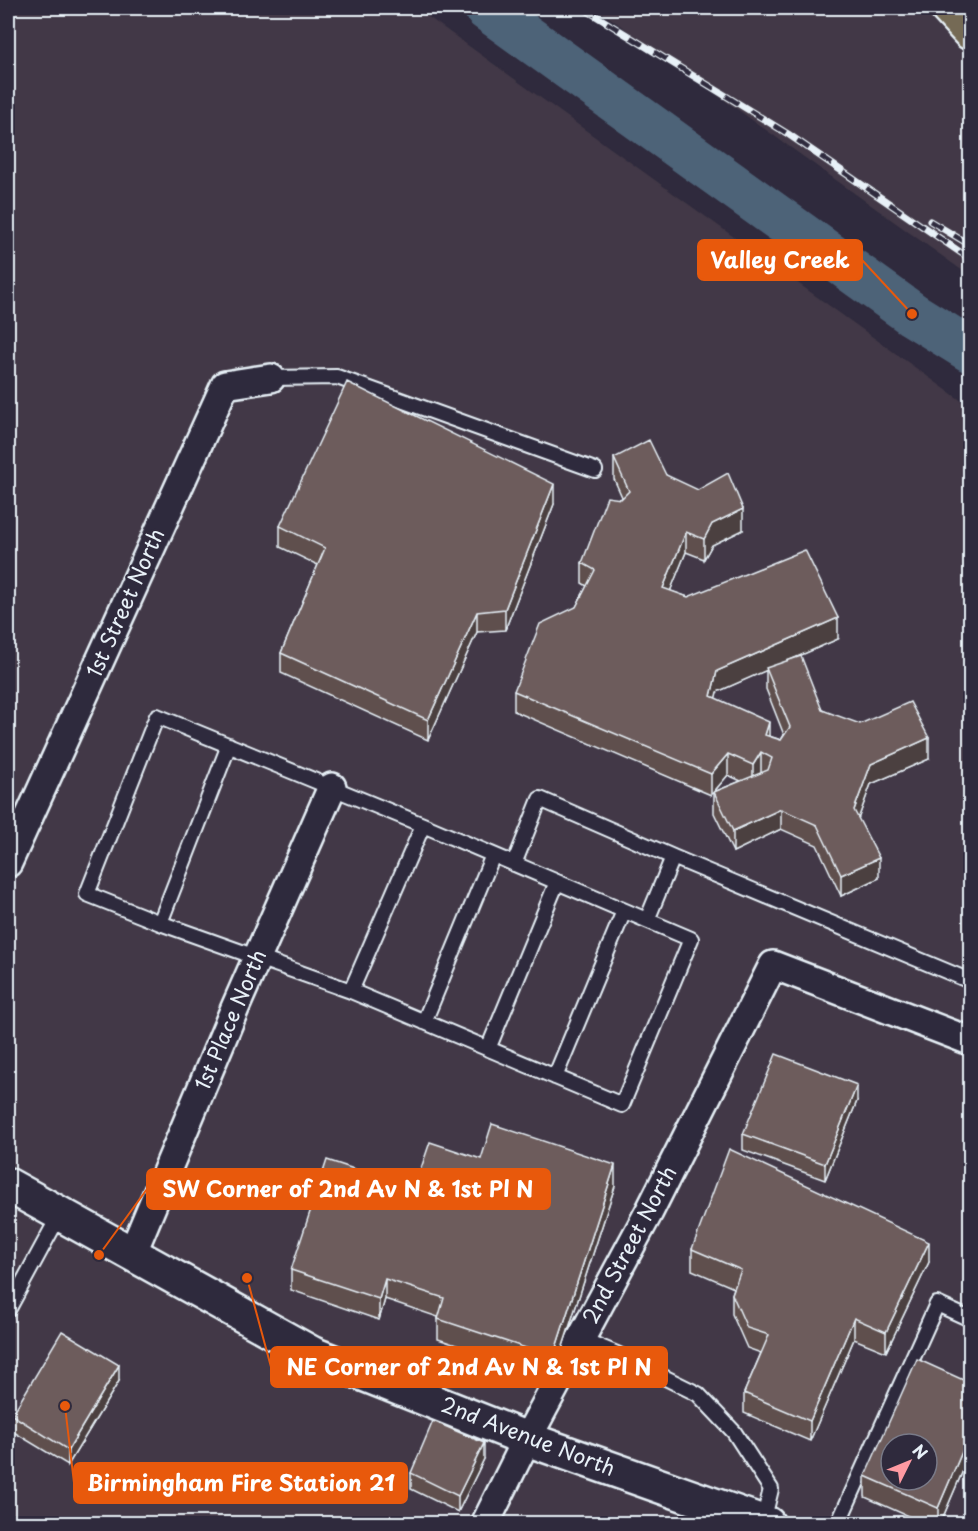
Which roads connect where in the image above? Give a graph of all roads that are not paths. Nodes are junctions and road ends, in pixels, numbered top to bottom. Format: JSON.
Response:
{"nodes":[{"id":1,"x":947,"y":8,"type":"edge"},
{"id":2,"x":970,"y":33,"type":"edge"},
{"id":3,"x":271,"y":378,"type":"joint"},
{"id":4,"x":595,"y":470,"type":"dead end"},
{"id":5,"x":229,"y":745,"type":"junction"},
{"id":6,"x":332,"y":788,"type":"junction"},
{"id":7,"x":423,"y":825,"type":"junction"},
{"id":8,"x":11,"y":845,"type":"edge"},
{"id":9,"x":494,"y":855,"type":"junction"},
{"id":10,"x":673,"y":856,"type":"junction"},
{"id":11,"x":514,"y":864,"type":"junction"},
{"id":12,"x":557,"y":882,"type":"junction"},
{"id":13,"x":624,"y":910,"type":"junction"},
{"id":14,"x":647,"y":920,"type":"junction"},
{"id":15,"x":160,"y":922,"type":"junction"},
{"id":16,"x":257,"y":958,"type":"junction"},
{"id":17,"x":970,"y":981,"type":"edge"},
{"id":18,"x":351,"y":991,"type":"junction"},
{"id":19,"x":424,"y":1022,"type":"junction"},
{"id":20,"x":970,"y":1041,"type":"edge"},
{"id":21,"x":488,"y":1048,"type":"junction"},
{"id":22,"x":555,"y":1077,"type":"junction"},
{"id":23,"x":8,"y":1185,"type":"edge"},
{"id":24,"x":60,"y":1214,"type":"junction"},
{"id":25,"x":132,"y":1254,"type":"junction"},
{"id":26,"x":8,"y":1310,"type":"edge"},
{"id":27,"x":970,"y":1319,"type":"edge"},
{"id":28,"x":581,"y":1339,"type":"junction"},
{"id":29,"x":527,"y":1439,"type":"junction"},
{"id":30,"x":970,"y":1519,"type":"edge"},
{"id":31,"x":766,"y":1523,"type":"edge"},
{"id":32,"x":485,"y":1524,"type":"edge"},
{"id":33,"x":838,"y":1524,"type":"edge"},
{"id":34,"x":969,"y":1524,"type":"edge"}],
"edges":[{"from":1,"to":2,"type":"main road"},
{"from":3,"to":4,"type":"lane"},
{"from":3,"to":8,"type":"street","name":"1st Street North"},
{"from":5,"to":6,"type":"lane"},
{"from":5,"to":15,"type":"lane"},
{"from":5,"to":15,"type":"lane"},
{"from":6,"to":7,"type":"lane"},
{"from":6,"to":16,"type":"street","name":"1st Place North"},
{"from":7,"to":9,"type":"lane"},
{"from":7,"to":18,"type":"lane"},
{"from":9,"to":11,"type":"lane"},
{"from":9,"to":19,"type":"lane"},
{"from":10,"to":11,"type":"lane"},
{"from":10,"to":14,"type":"lane"},
{"from":10,"to":17,"type":"lane"},
{"from":11,"to":12,"type":"lane"},
{"from":12,"to":13,"type":"lane"},
{"from":12,"to":21,"type":"lane"},
{"from":13,"to":14,"type":"lane"},
{"from":13,"to":22,"type":"lane"},
{"from":14,"to":22,"type":"lane"},
{"from":15,"to":16,"type":"lane"},
{"from":16,"to":18,"type":"lane"},
{"from":16,"to":25,"type":"street","name":"1st Place North"},
{"from":18,"to":19,"type":"lane"},
{"from":19,"to":21,"type":"lane"},
{"from":20,"to":28,"type":"street","name":"2nd Street North"},
{"from":21,"to":22,"type":"lane"},
{"from":23,"to":24,"type":"street","name":"2nd Avenue North"},
{"from":24,"to":25,"type":"street","name":"2nd Avenue North"},
{"from":24,"to":26,"type":"lane"},
{"from":25,"to":29,"type":"street","name":"2nd Avenue North"},
{"from":27,"to":33,"type":"lane"},
{"from":28,"to":29,"type":"street","name":"2nd Street North"},
{"from":28,"to":31,"type":"lane"},
{"from":29,"to":31,"type":"street","name":"2nd Avenue North"},
{"from":29,"to":32,"type":"street","name":"2nd Street North"},
{"from":30,"to":34,"type":"lane"}]}
